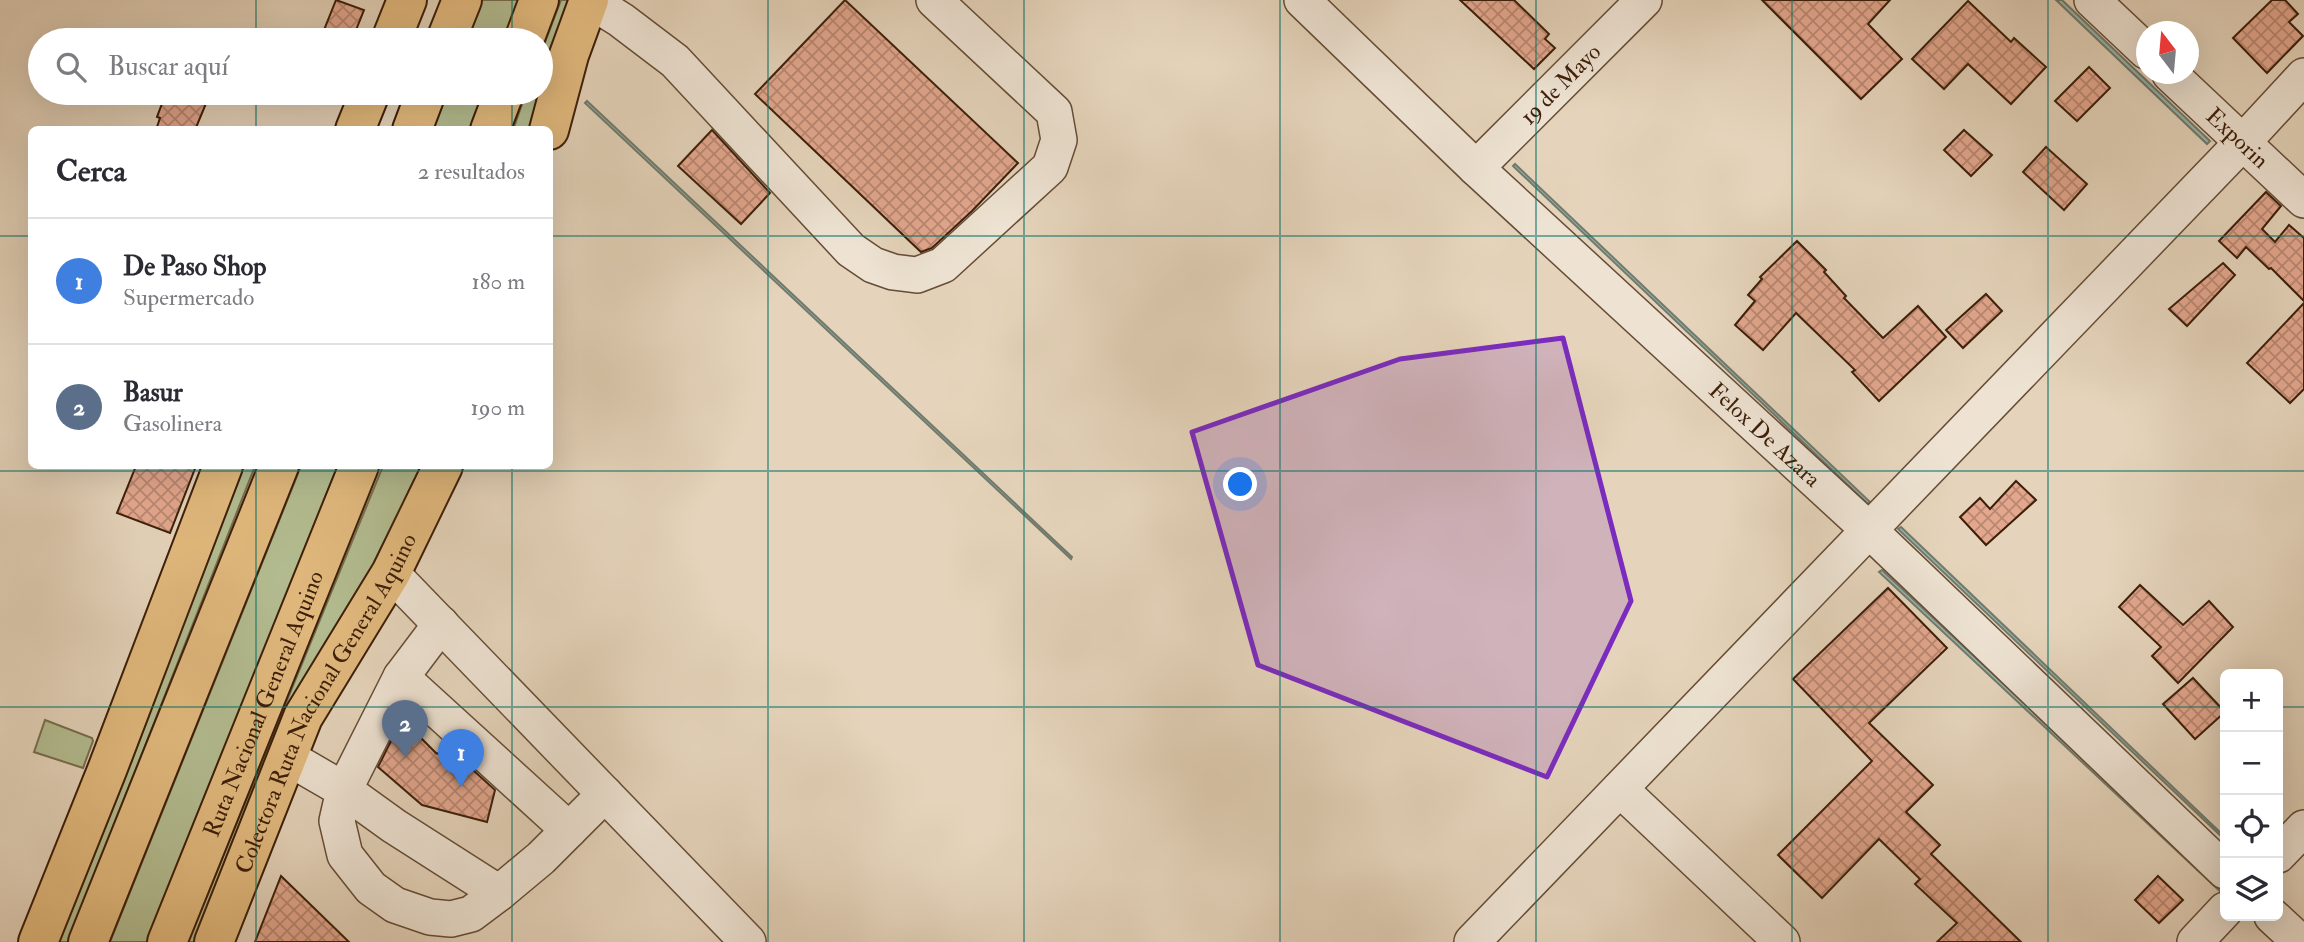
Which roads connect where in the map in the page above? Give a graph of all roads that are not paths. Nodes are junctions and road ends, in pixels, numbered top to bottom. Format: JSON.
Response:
{"nodes":[{"id":1,"x":407,"y":0,"type":"edge"},
{"id":2,"x":462,"y":0,"type":"edge"},
{"id":3,"x":539,"y":0,"type":"edge"},
{"id":4,"x":589,"y":0,"type":"edge"},
{"id":5,"x":934,"y":0,"type":"edge"},
{"id":6,"x":1302,"y":0,"type":"edge"},
{"id":7,"x":1644,"y":0,"type":"edge"},
{"id":8,"x":2092,"y":0,"type":"edge"},
{"id":9,"x":396,"y":28,"type":"edge"},
{"id":10,"x":451,"y":28,"type":"edge"},
{"id":11,"x":528,"y":28,"type":"edge"},
{"id":12,"x":2136,"y":41,"type":"edge"},
{"id":13,"x":2304,"y":76,"type":"edge"},
{"id":14,"x":2181,"y":84,"type":"edge"},
{"id":15,"x":365,"y":105,"type":"edge"},
{"id":16,"x":421,"y":105,"type":"edge"},
{"id":17,"x":499,"y":105,"type":"edge"},
{"id":18,"x":357,"y":126,"type":"edge"},
{"id":19,"x":414,"y":126,"type":"edge"},
{"id":20,"x":492,"y":126,"type":"edge"},
{"id":21,"x":551,"y":126,"type":"edge"},
{"id":22,"x":2243,"y":142,"type":"junction"},
{"id":23,"x":1476,"y":168,"type":"junction"},
{"id":24,"x":2304,"y":200,"type":"edge"},
{"id":25,"x":222,"y":469,"type":"edge"},
{"id":26,"x":278,"y":469,"type":"edge"},
{"id":27,"x":358,"y":469,"type":"edge"},
{"id":28,"x":442,"y":469,"type":"edge"},
{"id":29,"x":1869,"y":530,"type":"junction"},
{"id":30,"x":391,"y":573,"type":"junction"},
{"id":31,"x":441,"y":624,"type":"junction"},
{"id":32,"x":401,"y":677,"type":"junction"},
{"id":33,"x":287,"y":757,"type":"junction"},
{"id":34,"x":1620,"y":789,"type":"junction"},
{"id":35,"x":344,"y":790,"type":"junction"},
{"id":36,"x":605,"y":794,"type":"junction"},
{"id":37,"x":2304,"y":828,"type":"edge"},
{"id":38,"x":569,"y":830,"type":"junction"},
{"id":39,"x":2283,"y":850,"type":"edge"},
{"id":40,"x":2220,"y":866,"type":"edge"},
{"id":41,"x":499,"y":893,"type":"junction"},
{"id":42,"x":2220,"y":916,"type":"edge"},
{"id":43,"x":2277,"y":921,"type":"edge"},
{"id":44,"x":37,"y":942,"type":"edge"},
{"id":45,"x":88,"y":942,"type":"edge"},
{"id":46,"x":167,"y":942,"type":"edge"},
{"id":47,"x":214,"y":942,"type":"edge"},
{"id":48,"x":748,"y":942,"type":"edge"},
{"id":49,"x":1472,"y":942,"type":"edge"},
{"id":50,"x":1782,"y":942,"type":"edge"},
{"id":51,"x":2195,"y":942,"type":"edge"},
{"id":52,"x":2300,"y":942,"type":"edge"}],
"edges":[{"from":1,"to":9,"type":"main road"},
{"from":2,"to":10,"type":"main road"},
{"from":3,"to":11,"type":"main road"},
{"from":4,"to":5,"type":"street"},
{"from":4,"to":21,"type":"main road"},
{"from":6,"to":23,"type":"street","name":"Felox De Azara"},
{"from":7,"to":23,"type":"street","name":"19 de Mayo"},
{"from":8,"to":12,"type":"street"},
{"from":13,"to":22,"type":"street"},
{"from":14,"to":22,"type":"street","name":"Exporin"},
{"from":15,"to":18,"type":"main road"},
{"from":16,"to":19,"type":"main road"},
{"from":17,"to":20,"type":"main road"},
{"from":22,"to":24,"type":"street","name":"Exporin"},
{"from":22,"to":29,"type":"street"},
{"from":23,"to":29,"type":"street","name":"Felox De Azara"},
{"from":25,"to":44,"type":"main road"},
{"from":26,"to":45,"type":"main road"},
{"from":27,"to":46,"type":"main road","name":"Ruta Nacional General Aquino"},
{"from":28,"to":30,"type":"main road","name":"Colectora Ruta Nacional General Aquino"},
{"from":29,"to":34,"type":"street"},
{"from":29,"to":40,"type":"street","name":"Felox De Azara"},
{"from":30,"to":31,"type":"street"},
{"from":30,"to":33,"type":"main road","name":"Colectora Ruta Nacional General Aquino"},
{"from":31,"to":32,"type":"street"},
{"from":31,"to":36,"type":"street"},
{"from":32,"to":35,"type":"street"},
{"from":32,"to":38,"type":"street"},
{"from":33,"to":35,"type":"street"},
{"from":33,"to":47,"type":"main road","name":"Colectora Ruta Nacional General Aquino"},
{"from":34,"to":49,"type":"street"},
{"from":34,"to":50,"type":"street"},
{"from":35,"to":41,"type":"street"},
{"from":35,"to":41,"type":"street"},
{"from":36,"to":38,"type":"street"},
{"from":36,"to":48,"type":"street"},
{"from":37,"to":39,"type":"street"},
{"from":38,"to":41,"type":"street"},
{"from":42,"to":51,"type":"street"},
{"from":43,"to":52,"type":"street"}]}
